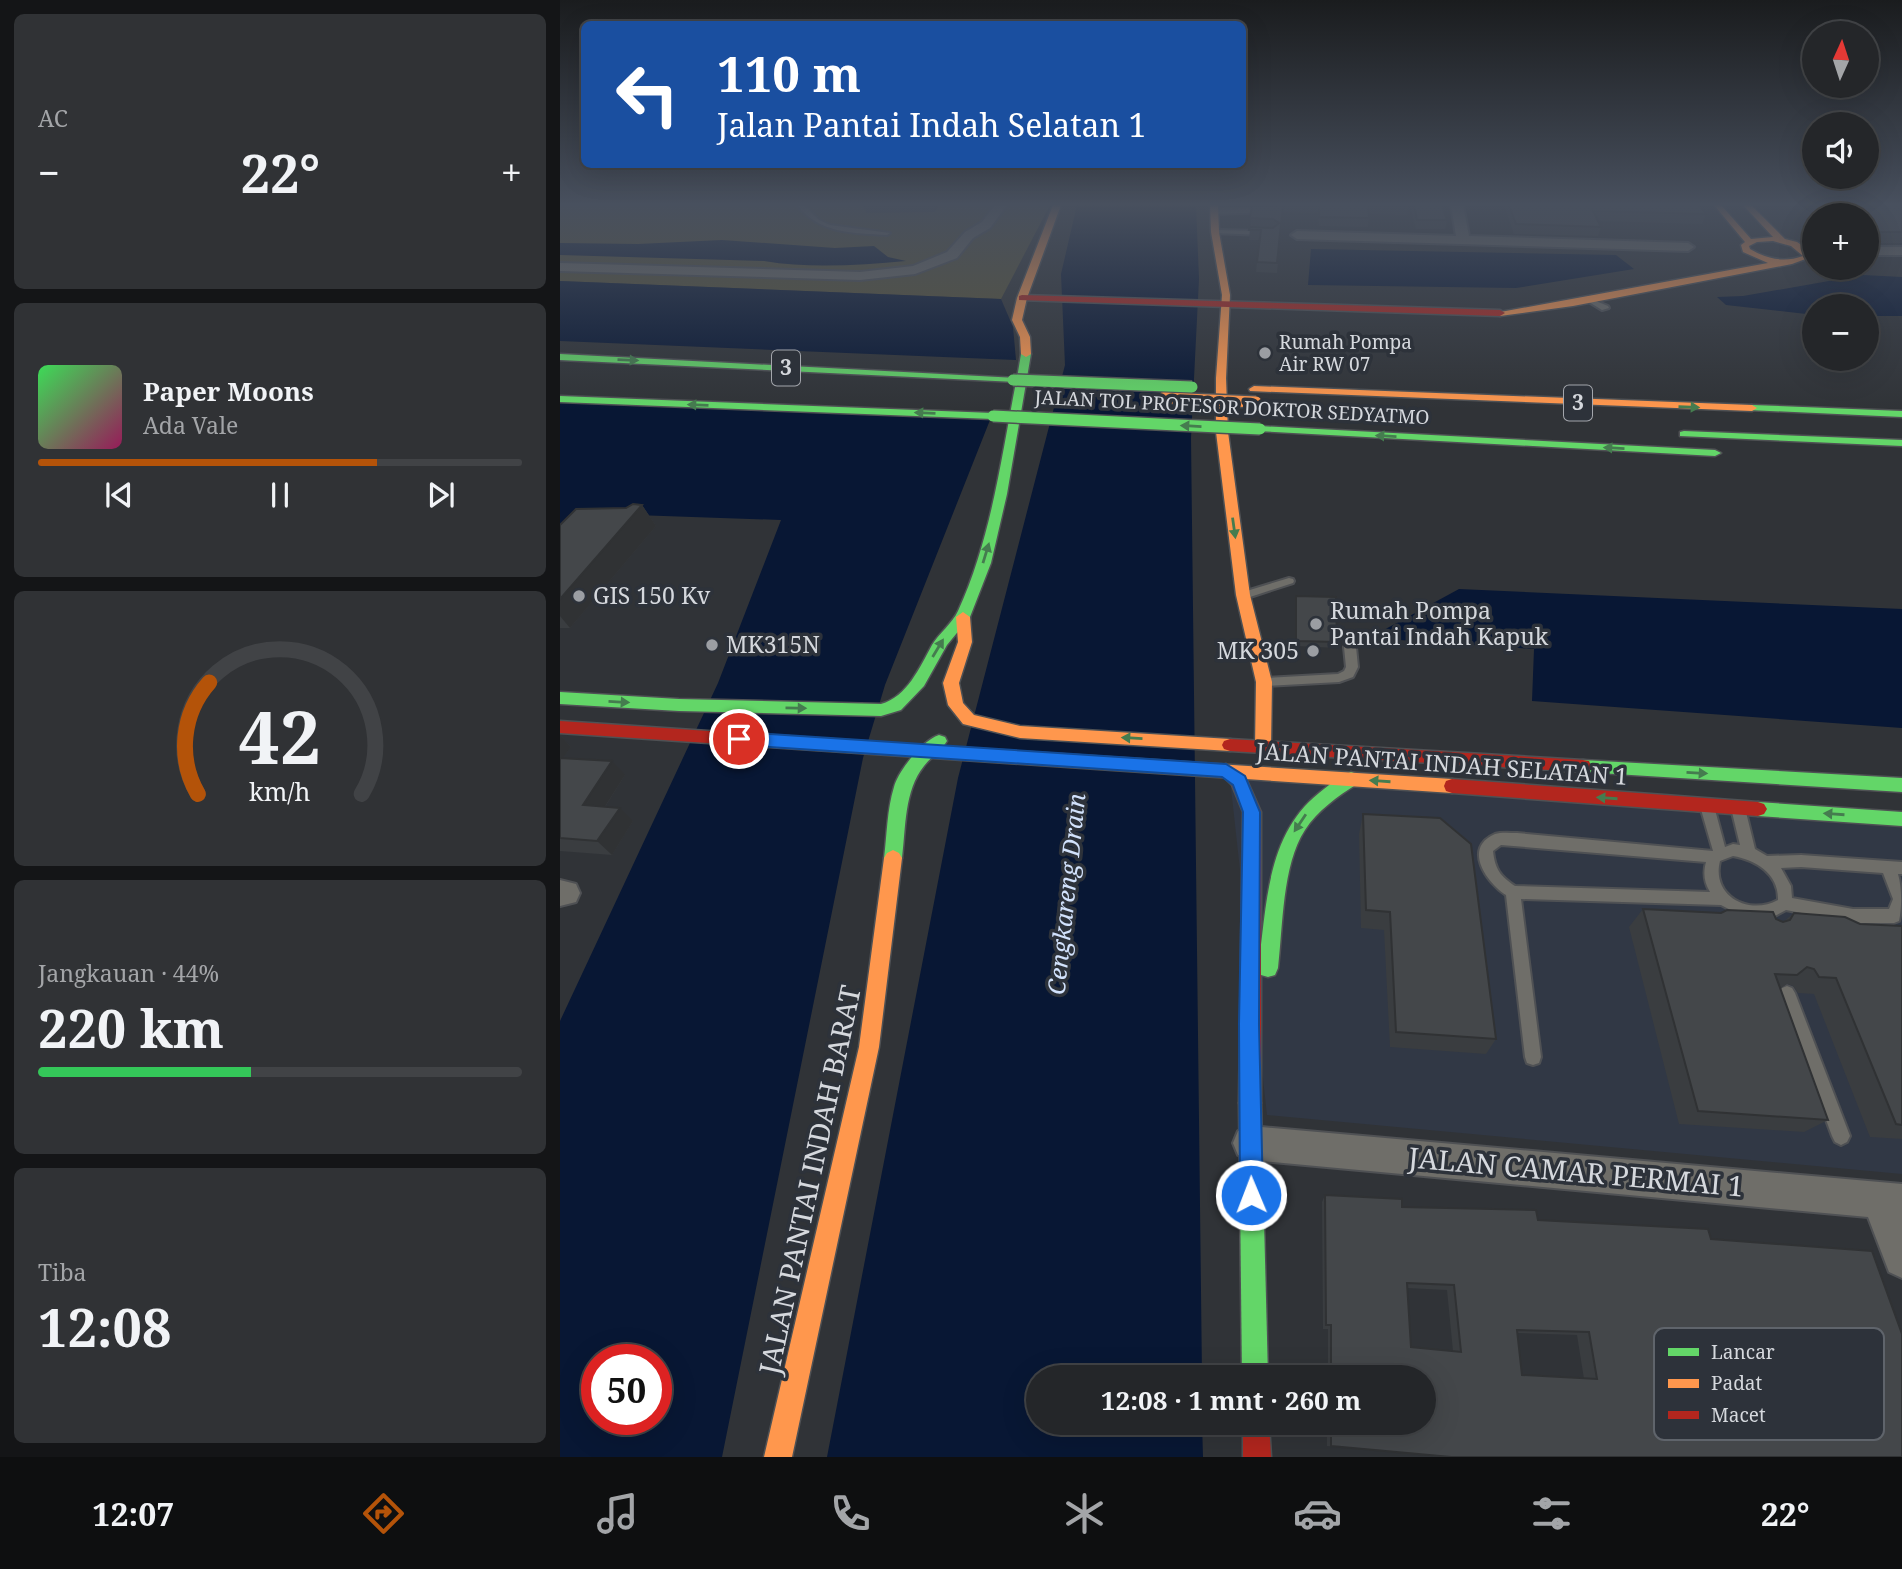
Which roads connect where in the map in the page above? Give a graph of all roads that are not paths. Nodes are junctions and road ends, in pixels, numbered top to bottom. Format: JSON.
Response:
{"nodes":[{"id":1,"x":760,"y":273,"type":"edge"},
{"id":2,"x":895,"y":273,"type":"edge"},
{"id":3,"x":1031,"y":273,"type":"edge"},
{"id":4,"x":1053,"y":273,"type":"edge"},
{"id":5,"x":1222,"y":273,"type":"edge"},
{"id":6,"x":1660,"y":273,"type":"edge"},
{"id":7,"x":1723,"y":273,"type":"edge"},
{"id":8,"x":1050,"y":287,"type":"junction"},
{"id":9,"x":1023,"y":293,"type":"junction"},
{"id":10,"x":1226,"y":300,"type":"junction"},
{"id":11,"x":1253,"y":306,"type":"junction"},
{"id":12,"x":1224,"y":333,"type":"junction"},
{"id":13,"x":1025,"y":337,"type":"junction"},
{"id":14,"x":560,"y":357,"type":"edge"},
{"id":15,"x":560,"y":371,"type":"edge"},
{"id":16,"x":560,"y":383,"type":"edge"},
{"id":17,"x":1003,"y":397,"type":"junction"},
{"id":18,"x":560,"y":399,"type":"edge"},
{"id":19,"x":1257,"y":409,"type":"junction"},
{"id":20,"x":1902,"y":414,"type":"edge"},
{"id":21,"x":1542,"y":427,"type":"dead end"},
{"id":22,"x":1902,"y":430,"type":"edge"},
{"id":23,"x":1664,"y":433,"type":"dead end"},
{"id":24,"x":1902,"y":443,"type":"edge"},
{"id":25,"x":1726,"y":454,"type":"dead end"},
{"id":26,"x":1289,"y":581,"type":"dead end"},
{"id":27,"x":1243,"y":595,"type":"junction"},
{"id":28,"x":962,"y":617,"type":"junction"},
{"id":29,"x":1350,"y":647,"type":"dead end"},
{"id":30,"x":1264,"y":682,"type":"junction"},
{"id":31,"x":560,"y":698,"type":"edge"},
{"id":32,"x":966,"y":726,"type":"junction"},
{"id":33,"x":560,"y":727,"type":"edge"},
{"id":34,"x":1222,"y":743,"type":"junction"},
{"id":35,"x":1263,"y":747,"type":"junction"},
{"id":36,"x":879,"y":748,"type":"junction"},
{"id":37,"x":926,"y":751,"type":"junction"},
{"id":38,"x":1218,"y":771,"type":"junction"},
{"id":39,"x":1351,"y":779,"type":"junction"},
{"id":40,"x":1902,"y":785,"type":"edge"},
{"id":41,"x":902,"y":787,"type":"junction"},
{"id":42,"x":1707,"y":806,"type":"junction"},
{"id":43,"x":1738,"y":807,"type":"junction"},
{"id":44,"x":1902,"y":819,"type":"edge"},
{"id":45,"x":1749,"y":853,"type":"junction"},
{"id":46,"x":1717,"y":855,"type":"junction"},
{"id":47,"x":1767,"y":862,"type":"junction"},
{"id":48,"x":1895,"y":868,"type":"edge"},
{"id":49,"x":1513,"y":892,"type":"junction"},
{"id":50,"x":1723,"y":899,"type":"junction"},
{"id":51,"x":1785,"y":903,"type":"junction"},
{"id":52,"x":1758,"y":915,"type":"junction"},
{"id":53,"x":1898,"y":922,"type":"edge"},
{"id":54,"x":1765,"y":931,"type":"edge"},
{"id":55,"x":1787,"y":993,"type":"edge"},
{"id":56,"x":1249,"y":1024,"type":"junction"},
{"id":57,"x":1533,"y":1057,"type":"dead end"},
{"id":58,"x":1841,"y":1136,"type":"dead end"},
{"id":59,"x":1250,"y":1143,"type":"junction"},
{"id":60,"x":1891,"y":1201,"type":"edge"},
{"id":61,"x":1902,"y":1259,"type":"edge"},
{"id":62,"x":1255,"y":1365,"type":"edge"},
{"id":63,"x":1256,"y":1435,"type":"edge"},
{"id":64,"x":778,"y":1457,"type":"edge"},
{"id":65,"x":1257,"y":1457,"type":"edge"}],
"edges":[{"from":1,"to":2,"type":"street"},
{"from":3,"to":9,"type":"main road"},
{"from":4,"to":8,"type":"main road"},
{"from":5,"to":10,"type":"main road"},
{"from":6,"to":10,"type":"main road"},
{"from":7,"to":11,"type":"main road"},
{"from":8,"to":9,"type":"main road"},
{"from":8,"to":10,"type":"main road"},
{"from":8,"to":13,"type":"main road"},
{"from":9,"to":13,"type":"main road"},
{"from":10,"to":11,"type":"main road"},
{"from":10,"to":12,"type":"main road"},
{"from":11,"to":12,"type":"main road"},
{"from":12,"to":27,"type":"main road","one_way":true},
{"from":28,"to":13,"type":"main road","one_way":true},
{"from":14,"to":17,"type":"main road","name":"JALAN TOL PROFESOR DOKTOR SEDYATMO","number":"3","one_way":true},
{"from":15,"to":17,"type":"main road","name":"JALAN TOL PROFESOR DOKTOR SEDYATMO","number":"3"},
{"from":16,"to":17,"type":"main road","name":"JALAN TOL PROFESOR DOKTOR SEDYATMO","number":"3"},
{"from":17,"to":18,"type":"main road","name":"JALAN TOL PROFESOR DOKTOR SEDYATMO","number":"3","one_way":true},
{"from":17,"to":19,"type":"main road","name":"JALAN TOL PROFESOR DOKTOR SEDYATMO","number":"3"},
{"from":17,"to":19,"type":"main road","name":"JALAN TOL PROFESOR DOKTOR SEDYATMO","number":"3","bridge":true},
{"from":19,"to":20,"type":"main road","name":"JALAN TOL PROFESOR DOKTOR SEDYATMO","number":"3","one_way":true},
{"from":19,"to":21,"type":"main road","name":"JALAN TOL PROFESOR DOKTOR SEDYATMO","number":"3"},
{"from":19,"to":22,"type":"main road","name":"JALAN TOL PROFESOR DOKTOR SEDYATMO","number":"3"},
{"from":25,"to":19,"type":"main road","name":"JALAN TOL PROFESOR DOKTOR SEDYATMO","number":"3","one_way":true},
{"from":23,"to":24,"type":"main road"},
{"from":26,"to":27,"type":"lane"},
{"from":27,"to":30,"type":"main road"},
{"from":31,"to":28,"type":"main road","one_way":true},
{"from":28,"to":32,"type":"main road"},
{"from":29,"to":30,"type":"lane"},
{"from":30,"to":35,"type":"main road"},
{"from":34,"to":32,"type":"main road","name":"JALAN PANTAI INDAH SELATAN 1","one_way":true},
{"from":32,"to":37,"type":"main road"},
{"from":33,"to":36,"type":"main road","name":"JALAN PANTAI INDAH SELATAN 1"},
{"from":34,"to":35,"type":"main road","name":"JALAN PANTAI INDAH SELATAN 1"},
{"from":34,"to":39,"type":"main road"},
{"from":35,"to":40,"type":"main road","name":"JALAN PANTAI INDAH SELATAN 1","one_way":true},
{"from":36,"to":37,"type":"main road","name":"JALAN PANTAI INDAH SELATAN 1"},
{"from":36,"to":41,"type":"main road","name":"JALAN PANTAI INDAH BARAT"},
{"from":37,"to":38,"type":"main road","name":"JALAN PANTAI INDAH SELATAN 1"},
{"from":37,"to":41,"type":"main road","name":"JALAN PANTAI INDAH BARAT"},
{"from":38,"to":39,"type":"main road","name":"JALAN PANTAI INDAH SELATAN 1"},
{"from":38,"to":56,"type":"main road"},
{"from":42,"to":39,"type":"main road","name":"JALAN PANTAI INDAH SELATAN 1","one_way":true},
{"from":39,"to":56,"type":"main road","one_way":true},
{"from":41,"to":64,"type":"main road","name":"JALAN PANTAI INDAH BARAT"},
{"from":42,"to":43,"type":"main road","name":"JALAN PANTAI INDAH SELATAN 1"},
{"from":42,"to":46,"type":"lane"},
{"from":44,"to":43,"type":"main road","name":"JALAN PANTAI INDAH SELATAN 1","one_way":true},
{"from":43,"to":45,"type":"lane"},
{"from":45,"to":46,"type":"lane"},
{"from":45,"to":47,"type":"lane"},
{"from":46,"to":49,"type":"lane"},
{"from":46,"to":50,"type":"lane"},
{"from":47,"to":48,"type":"lane"},
{"from":47,"to":51,"type":"lane"},
{"from":48,"to":53,"type":"lane"},
{"from":49,"to":50,"type":"lane"},
{"from":49,"to":57,"type":"lane"},
{"from":50,"to":52,"type":"lane"},
{"from":51,"to":52,"type":"lane"},
{"from":51,"to":53,"type":"lane"},
{"from":52,"to":54,"type":"lane"},
{"from":55,"to":58,"type":"lane"},
{"from":56,"to":59,"type":"main road"},
{"from":59,"to":60,"type":"street","name":"JALAN CAMAR PERMAI 1"},
{"from":59,"to":62,"type":"main road"},
{"from":60,"to":61,"type":"street"},
{"from":63,"to":65,"type":"main road"}]}
